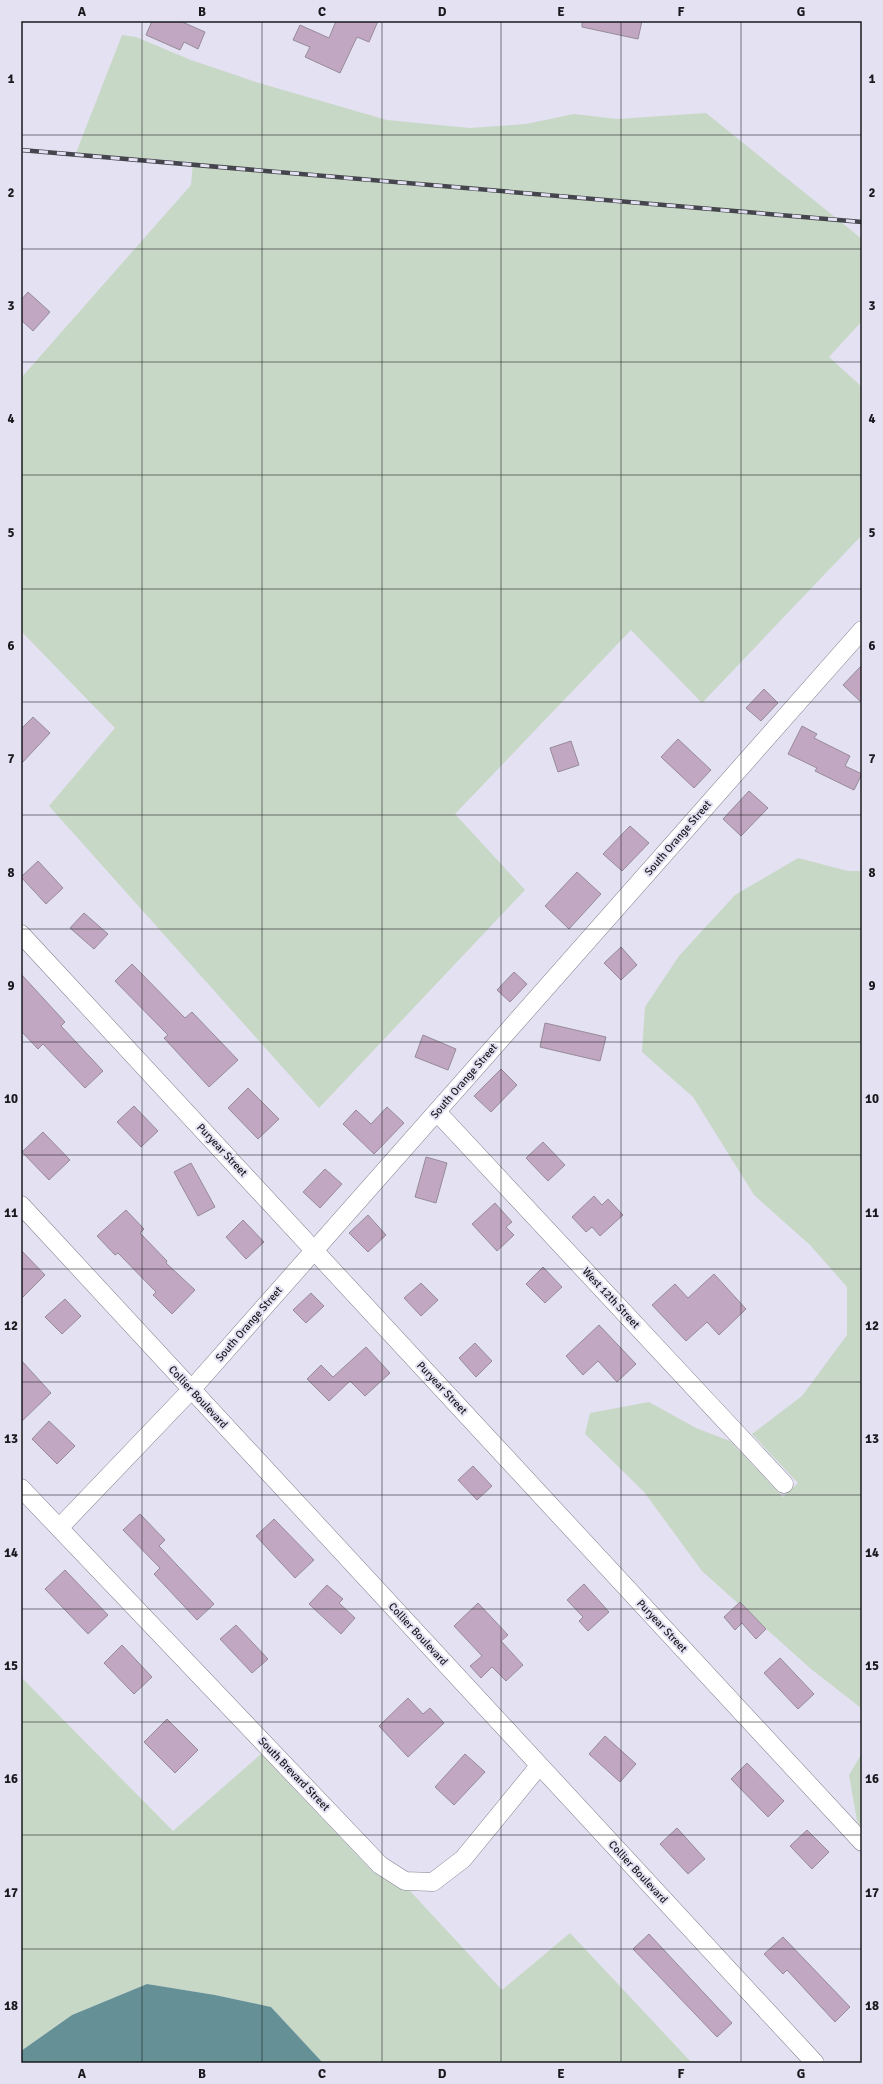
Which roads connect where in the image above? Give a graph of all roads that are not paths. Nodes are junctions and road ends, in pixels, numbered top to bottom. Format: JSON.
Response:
{"nodes":[{"id":1,"x":862,"y":630,"type":"edge"},
{"id":2,"x":21,"y":934,"type":"edge"},
{"id":3,"x":437,"y":1112,"type":"junction"},
{"id":4,"x":21,"y":1205,"type":"edge"},
{"id":5,"x":314,"y":1250,"type":"junction"},
{"id":6,"x":191,"y":1390,"type":"junction"},
{"id":7,"x":784,"y":1484,"type":"dead end"},
{"id":8,"x":21,"y":1488,"type":"edge"},
{"id":9,"x":60,"y":1527,"type":"junction"},
{"id":10,"x":539,"y":1766,"type":"junction"},
{"id":11,"x":862,"y":1842,"type":"edge"},
{"id":12,"x":815,"y":2063,"type":"edge"}],
"edges":[{"from":1,"to":3,"type":"street","name":"South Orange Street"},
{"from":2,"to":5,"type":"street","name":"Puryear Street"},
{"from":3,"to":5,"type":"street","name":"South Orange Street"},
{"from":3,"to":7,"type":"street","name":"West 12th Street"},
{"from":4,"to":6,"type":"street","name":"Collier Boulevard"},
{"from":5,"to":6,"type":"street","name":"South Orange Street"},
{"from":5,"to":11,"type":"street","name":"Puryear Street"},
{"from":6,"to":9,"type":"street","name":"South Orange Street"},
{"from":6,"to":10,"type":"street","name":"Collier Boulevard"},
{"from":8,"to":9,"type":"street","name":"South Brevard Street"},
{"from":9,"to":10,"type":"street","name":"South Brevard Street"},
{"from":10,"to":12,"type":"street","name":"Collier Boulevard"}]}
